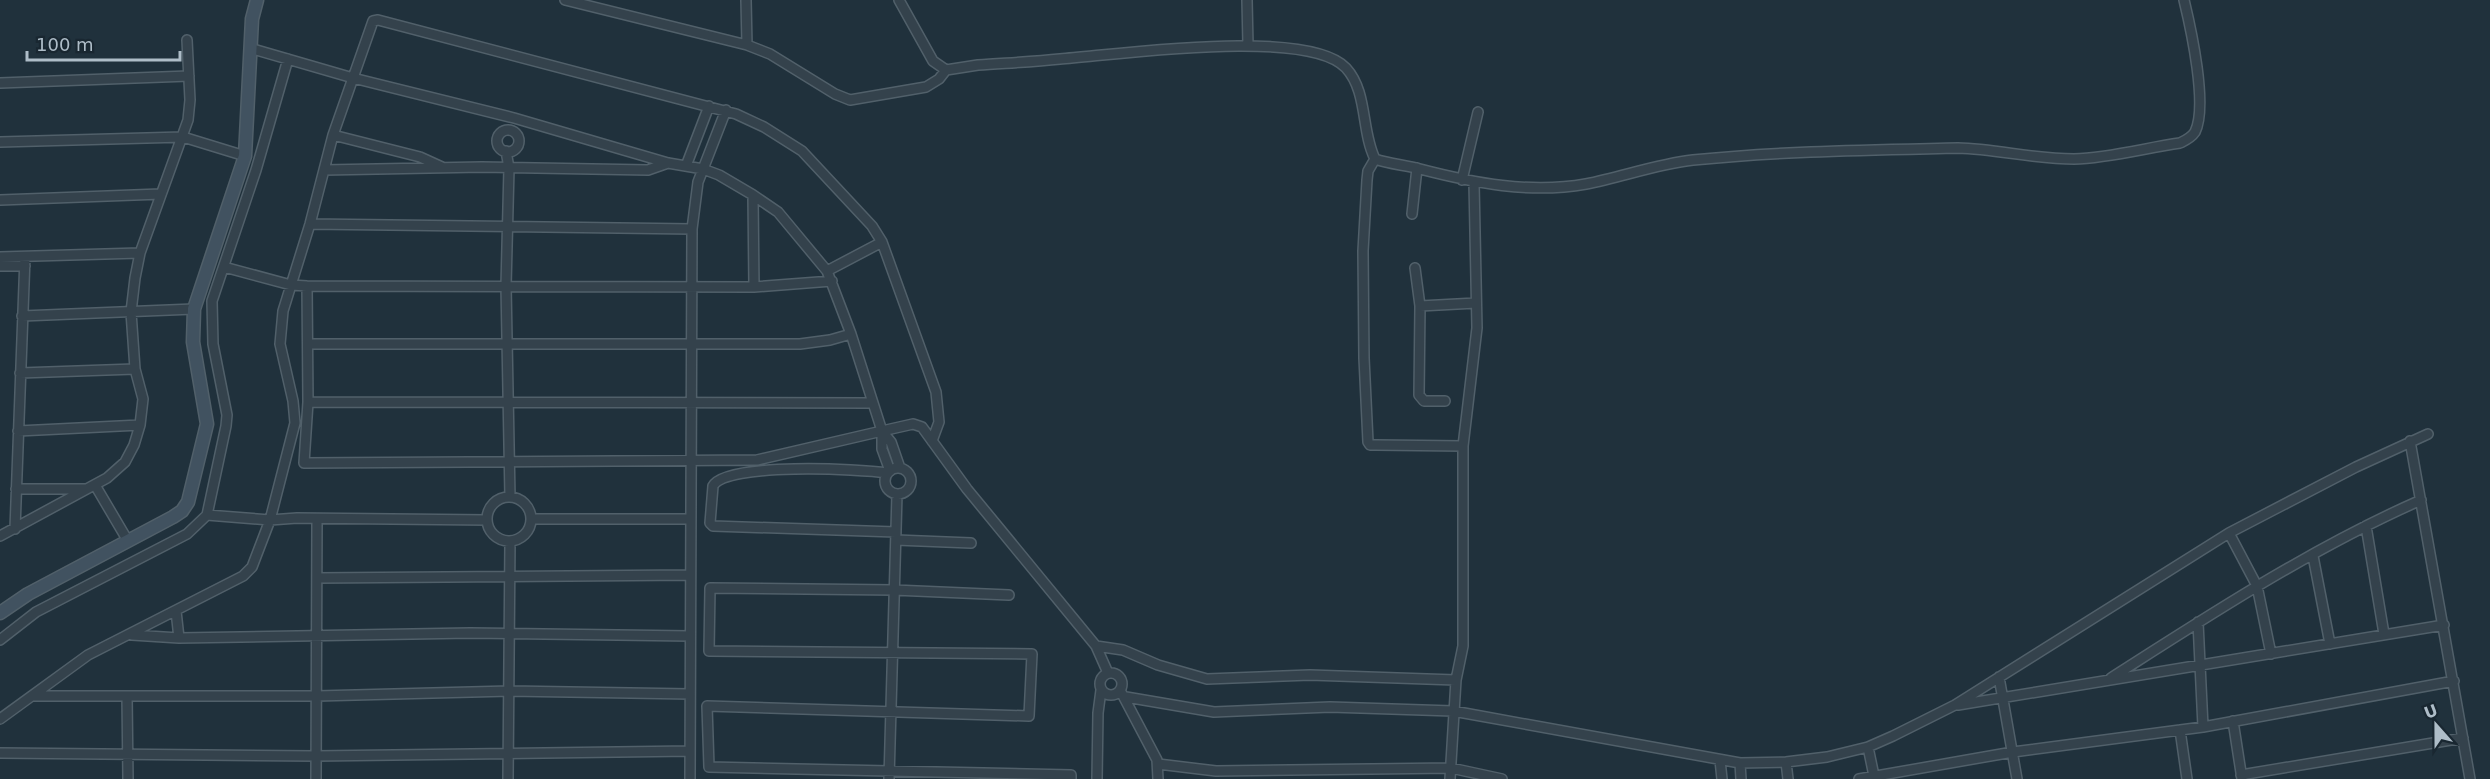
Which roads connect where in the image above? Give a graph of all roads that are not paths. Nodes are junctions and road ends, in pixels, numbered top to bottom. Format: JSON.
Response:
{"nodes":[{"id":1,"x":247,"y":0,"type":"edge"},
{"id":2,"x":257,"y":0,"type":"edge"},
{"id":3,"x":565,"y":0,"type":"edge"},
{"id":4,"x":746,"y":0,"type":"edge"},
{"id":5,"x":899,"y":0,"type":"edge"},
{"id":6,"x":1246,"y":0,"type":"edge"},
{"id":7,"x":2184,"y":0,"type":"edge"},
{"id":8,"x":252,"y":19,"type":"junction"},
{"id":9,"x":187,"y":40,"type":"dead end"},
{"id":10,"x":747,"y":45,"type":"junction"},
{"id":11,"x":1248,"y":45,"type":"junction"},
{"id":12,"x":253,"y":49,"type":"junction"},
{"id":13,"x":285,"y":58,"type":"junction"},
{"id":14,"x":946,"y":70,"type":"junction"},
{"id":15,"x":189,"y":76,"type":"junction"},
{"id":16,"x":353,"y":78,"type":"junction"},
{"id":17,"x":0,"y":83,"type":"edge"},
{"id":18,"x":709,"y":106,"type":"junction"},
{"id":19,"x":726,"y":110,"type":"junction"},
{"id":20,"x":1478,"y":111,"type":"dead end"},
{"id":21,"x":514,"y":118,"type":"junction"},
{"id":22,"x":509,"y":130,"type":"junction"},
{"id":23,"x":333,"y":135,"type":"junction"},
{"id":24,"x":183,"y":137,"type":"junction"},
{"id":25,"x":0,"y":142,"type":"edge"},
{"id":26,"x":506,"y":151,"type":"junction"},
{"id":27,"x":245,"y":156,"type":"junction"},
{"id":28,"x":1375,"y":159,"type":"junction"},
{"id":29,"x":668,"y":163,"type":"junction"},
{"id":30,"x":686,"y":166,"type":"junction"},
{"id":31,"x":444,"y":168,"type":"junction"},
{"id":32,"x":509,"y":168,"type":"junction"},
{"id":33,"x":1417,"y":168,"type":"junction"},
{"id":34,"x":703,"y":169,"type":"junction"},
{"id":35,"x":324,"y":170,"type":"junction"},
{"id":36,"x":1462,"y":180,"type":"junction"},
{"id":37,"x":1474,"y":183,"type":"junction"},
{"id":38,"x":160,"y":194,"type":"junction"},
{"id":39,"x":753,"y":195,"type":"junction"},
{"id":40,"x":0,"y":200,"type":"edge"},
{"id":41,"x":1412,"y":214,"type":"dead end"},
{"id":42,"x":310,"y":224,"type":"junction"},
{"id":43,"x":507,"y":226,"type":"junction"},
{"id":44,"x":692,"y":229,"type":"junction"},
{"id":45,"x":882,"y":242,"type":"junction"},
{"id":46,"x":140,"y":253,"type":"junction"},
{"id":47,"x":0,"y":257,"type":"edge"},
{"id":48,"x":25,"y":262,"type":"junction"},
{"id":49,"x":0,"y":266,"type":"edge"},
{"id":50,"x":224,"y":267,"type":"junction"},
{"id":51,"x":1415,"y":268,"type":"dead end"},
{"id":52,"x":827,"y":271,"type":"junction"},
{"id":53,"x":832,"y":281,"type":"junction"},
{"id":54,"x":291,"y":285,"type":"junction"},
{"id":55,"x":307,"y":286,"type":"junction"},
{"id":56,"x":506,"y":286,"type":"junction"},
{"id":57,"x":691,"y":286,"type":"junction"},
{"id":58,"x":754,"y":287,"type":"junction"},
{"id":59,"x":1476,"y":303,"type":"junction"},
{"id":60,"x":1420,"y":306,"type":"junction"},
{"id":61,"x":194,"y":309,"type":"junction"},
{"id":62,"x":131,"y":312,"type":"junction"},
{"id":63,"x":22,"y":316,"type":"junction"},
{"id":64,"x":851,"y":334,"type":"junction"},
{"id":65,"x":308,"y":344,"type":"junction"},
{"id":66,"x":507,"y":345,"type":"junction"},
{"id":67,"x":691,"y":345,"type":"junction"},
{"id":68,"x":135,"y":369,"type":"junction"},
{"id":69,"x":20,"y":373,"type":"junction"},
{"id":70,"x":1445,"y":401,"type":"dead end"},
{"id":71,"x":308,"y":402,"type":"junction"},
{"id":72,"x":507,"y":402,"type":"junction"},
{"id":73,"x":691,"y":402,"type":"junction"},
{"id":74,"x":871,"y":403,"type":"junction"},
{"id":75,"x":141,"y":425,"type":"junction"},
{"id":76,"x":882,"y":431,"type":"junction"},
{"id":77,"x":18,"y":432,"type":"junction"},
{"id":78,"x":2428,"y":434,"type":"dead end"},
{"id":79,"x":932,"y":441,"type":"junction"},
{"id":80,"x":2410,"y":441,"type":"junction"},
{"id":81,"x":1463,"y":446,"type":"junction"},
{"id":82,"x":509,"y":460,"type":"junction"},
{"id":83,"x":286,"y":461,"type":"junction"},
{"id":84,"x":691,"y":461,"type":"junction"},
{"id":85,"x":304,"y":463,"type":"junction"},
{"id":86,"x":900,"y":468,"type":"junction"},
{"id":87,"x":889,"y":472,"type":"junction"},
{"id":88,"x":91,"y":487,"type":"junction"},
{"id":89,"x":16,"y":489,"type":"junction"},
{"id":90,"x":897,"y":494,"type":"junction"},
{"id":91,"x":510,"y":497,"type":"junction"},
{"id":92,"x":2421,"y":500,"type":"junction"},
{"id":93,"x":207,"y":515,"type":"junction"},
{"id":94,"x":531,"y":519,"type":"junction"},
{"id":95,"x":690,"y":519,"type":"junction"},
{"id":96,"x":270,"y":520,"type":"junction"},
{"id":97,"x":317,"y":520,"type":"junction"},
{"id":98,"x":487,"y":520,"type":"junction"},
{"id":99,"x":2366,"y":526,"type":"junction"},
{"id":100,"x":15,"y":529,"type":"junction"},
{"id":101,"x":2229,"y":533,"type":"junction"},
{"id":102,"x":0,"y":536,"type":"edge"},
{"id":103,"x":896,"y":536,"type":"junction"},
{"id":104,"x":128,"y":541,"type":"junction"},
{"id":105,"x":510,"y":541,"type":"junction"},
{"id":106,"x":970,"y":543,"type":"dead end"},
{"id":107,"x":2313,"y":556,"type":"junction"},
{"id":108,"x":690,"y":575,"type":"junction"},
{"id":109,"x":510,"y":576,"type":"junction"},
{"id":110,"x":317,"y":578,"type":"junction"},
{"id":111,"x":2257,"y":586,"type":"junction"},
{"id":112,"x":894,"y":590,"type":"junction"},
{"id":113,"x":1009,"y":595,"type":"dead end"},
{"id":114,"x":176,"y":611,"type":"junction"},
{"id":115,"x":0,"y":613,"type":"edge"},
{"id":116,"x":2198,"y":622,"type":"junction"},
{"id":117,"x":2444,"y":624,"type":"junction"},
{"id":118,"x":510,"y":634,"type":"junction"},
{"id":119,"x":2384,"y":634,"type":"junction"},
{"id":120,"x":131,"y":635,"type":"junction"},
{"id":121,"x":690,"y":636,"type":"junction"},
{"id":122,"x":316,"y":637,"type":"junction"},
{"id":123,"x":179,"y":638,"type":"junction"},
{"id":124,"x":0,"y":640,"type":"edge"},
{"id":125,"x":2330,"y":644,"type":"junction"},
{"id":126,"x":1096,"y":646,"type":"junction"},
{"id":127,"x":892,"y":653,"type":"junction"},
{"id":128,"x":2271,"y":654,"type":"junction"},
{"id":129,"x":2200,"y":666,"type":"junction"},
{"id":130,"x":1108,"y":673,"type":"junction"},
{"id":131,"x":1457,"y":676,"type":"junction"},
{"id":132,"x":1999,"y":677,"type":"junction"},
{"id":133,"x":2108,"y":680,"type":"junction"},
{"id":134,"x":2454,"y":681,"type":"junction"},
{"id":135,"x":1101,"y":690,"type":"junction"},
{"id":136,"x":510,"y":692,"type":"junction"},
{"id":137,"x":690,"y":694,"type":"junction"},
{"id":138,"x":1123,"y":694,"type":"junction"},
{"id":139,"x":34,"y":696,"type":"junction"},
{"id":140,"x":127,"y":696,"type":"junction"},
{"id":141,"x":317,"y":696,"type":"junction"},
{"id":142,"x":2001,"y":698,"type":"junction"},
{"id":143,"x":1955,"y":705,"type":"junction"},
{"id":144,"x":891,"y":711,"type":"junction"},
{"id":145,"x":1453,"y":711,"type":"junction"},
{"id":146,"x":0,"y":719,"type":"edge"},
{"id":147,"x":2233,"y":721,"type":"junction"},
{"id":148,"x":2203,"y":727,"type":"junction"},
{"id":149,"x":2180,"y":730,"type":"junction"},
{"id":150,"x":2463,"y":738,"type":"junction"},
{"id":151,"x":1868,"y":747,"type":"junction"},
{"id":152,"x":690,"y":751,"type":"junction"},
{"id":153,"x":2013,"y":752,"type":"junction"},
{"id":154,"x":0,"y":753,"type":"edge"},
{"id":155,"x":508,"y":753,"type":"junction"},
{"id":156,"x":128,"y":755,"type":"junction"},
{"id":157,"x":316,"y":756,"type":"junction"},
{"id":158,"x":1720,"y":760,"type":"junction"},
{"id":159,"x":1786,"y":762,"type":"junction"},
{"id":160,"x":1740,"y":763,"type":"junction"},
{"id":161,"x":1158,"y":764,"type":"junction"},
{"id":162,"x":1389,"y":768,"type":"junction"},
{"id":163,"x":1451,"y":768,"type":"junction"},
{"id":164,"x":1273,"y":774,"type":"edge"},
{"id":165,"x":1333,"y":774,"type":"edge"},
{"id":166,"x":889,"y":775,"type":"edge"},
{"id":167,"x":1216,"y":775,"type":"edge"},
{"id":168,"x":1874,"y":776,"type":"junction"},
{"id":169,"x":2241,"y":777,"type":"edge"},
{"id":170,"x":1485,"y":778,"type":"edge"},
{"id":171,"x":128,"y":779,"type":"edge"},
{"id":172,"x":316,"y":779,"type":"edge"},
{"id":173,"x":508,"y":779,"type":"edge"},
{"id":174,"x":690,"y":779,"type":"edge"},
{"id":175,"x":1071,"y":779,"type":"edge"},
{"id":176,"x":1097,"y":779,"type":"edge"},
{"id":177,"x":1158,"y":779,"type":"edge"},
{"id":178,"x":1389,"y":779,"type":"edge"},
{"id":179,"x":1450,"y":779,"type":"edge"},
{"id":180,"x":1502,"y":779,"type":"edge"},
{"id":181,"x":1722,"y":779,"type":"edge"},
{"id":182,"x":1741,"y":779,"type":"edge"},
{"id":183,"x":1788,"y":779,"type":"edge"},
{"id":184,"x":1859,"y":779,"type":"edge"},
{"id":185,"x":2017,"y":779,"type":"edge"},
{"id":186,"x":2186,"y":779,"type":"edge"},
{"id":187,"x":2470,"y":779,"type":"edge"}],
"edges":[{"from":1,"to":8,"type":"street"},
{"from":2,"to":8,"type":"street"},
{"from":3,"to":10,"type":"street"},
{"from":4,"to":10,"type":"street"},
{"from":5,"to":14,"type":"street"},
{"from":6,"to":11,"type":"street"},
{"from":7,"to":37,"type":"street"},
{"from":8,"to":12,"type":"street"},
{"from":9,"to":15,"type":"street"},
{"from":10,"to":14,"type":"street"},
{"from":11,"to":14,"type":"street"},
{"from":11,"to":28,"type":"street"},
{"from":12,"to":13,"type":"street"},
{"from":12,"to":27,"type":"street"},
{"from":13,"to":16,"type":"street"},
{"from":13,"to":50,"type":"street"},
{"from":15,"to":17,"type":"street"},
{"from":15,"to":24,"type":"street"},
{"from":16,"to":18,"type":"street"},
{"from":16,"to":21,"type":"street"},
{"from":16,"to":23,"type":"street"},
{"from":18,"to":19,"type":"street"},
{"from":18,"to":30,"type":"street"},
{"from":19,"to":34,"type":"street"},
{"from":19,"to":45,"type":"street"},
{"from":20,"to":36,"type":"street"},
{"from":21,"to":22,"type":"street"},
{"from":21,"to":29,"type":"street"},
{"from":22,"to":26,"type":"street"},
{"from":22,"to":26,"type":"street"},
{"from":23,"to":31,"type":"street"},
{"from":23,"to":35,"type":"street"},
{"from":24,"to":25,"type":"street"},
{"from":24,"to":27,"type":"street"},
{"from":24,"to":38,"type":"street"},
{"from":26,"to":32,"type":"street"},
{"from":27,"to":61,"type":"street"},
{"from":28,"to":33,"type":"street"},
{"from":28,"to":81,"type":"street"},
{"from":29,"to":30,"type":"street"},
{"from":29,"to":32,"type":"street"},
{"from":30,"to":34,"type":"street"},
{"from":31,"to":32,"type":"street"},
{"from":31,"to":35,"type":"street"},
{"from":32,"to":43,"type":"street"},
{"from":33,"to":36,"type":"street"},
{"from":33,"to":41,"type":"street"},
{"from":34,"to":39,"type":"street"},
{"from":34,"to":44,"type":"street"},
{"from":35,"to":42,"type":"street"},
{"from":36,"to":37,"type":"street"},
{"from":37,"to":59,"type":"street"},
{"from":38,"to":40,"type":"street"},
{"from":38,"to":46,"type":"street"},
{"from":39,"to":52,"type":"street"},
{"from":39,"to":58,"type":"street"},
{"from":42,"to":43,"type":"street"},
{"from":42,"to":54,"type":"street"},
{"from":43,"to":44,"type":"street"},
{"from":43,"to":56,"type":"street"},
{"from":44,"to":57,"type":"street"},
{"from":45,"to":52,"type":"street"},
{"from":45,"to":79,"type":"street"},
{"from":46,"to":48,"type":"street"},
{"from":46,"to":62,"type":"street"},
{"from":47,"to":48,"type":"street"},
{"from":48,"to":49,"type":"street"},
{"from":48,"to":63,"type":"street"},
{"from":50,"to":54,"type":"street"},
{"from":50,"to":93,"type":"street"},
{"from":51,"to":60,"type":"street"},
{"from":52,"to":53,"type":"street"},
{"from":53,"to":58,"type":"street"},
{"from":53,"to":64,"type":"street"},
{"from":54,"to":55,"type":"street"},
{"from":54,"to":83,"type":"street"},
{"from":55,"to":56,"type":"street"},
{"from":55,"to":65,"type":"street"},
{"from":56,"to":57,"type":"street"},
{"from":56,"to":66,"type":"street"},
{"from":57,"to":58,"type":"street"},
{"from":57,"to":67,"type":"street"},
{"from":59,"to":60,"type":"street"},
{"from":59,"to":81,"type":"street"},
{"from":60,"to":70,"type":"street"},
{"from":61,"to":62,"type":"street"},
{"from":61,"to":104,"type":"street"},
{"from":62,"to":63,"type":"street"},
{"from":62,"to":68,"type":"street"},
{"from":63,"to":69,"type":"street"},
{"from":64,"to":67,"type":"street"},
{"from":64,"to":74,"type":"street"},
{"from":65,"to":66,"type":"street"},
{"from":65,"to":71,"type":"street"},
{"from":66,"to":67,"type":"street"},
{"from":66,"to":72,"type":"street"},
{"from":67,"to":73,"type":"street"},
{"from":68,"to":69,"type":"street"},
{"from":68,"to":75,"type":"street"},
{"from":69,"to":77,"type":"street"},
{"from":71,"to":72,"type":"street"},
{"from":71,"to":85,"type":"street"},
{"from":72,"to":73,"type":"street"},
{"from":72,"to":82,"type":"street"},
{"from":73,"to":74,"type":"street"},
{"from":73,"to":84,"type":"street"},
{"from":74,"to":76,"type":"street"},
{"from":75,"to":77,"type":"street"},
{"from":75,"to":88,"type":"street"},
{"from":76,"to":79,"type":"street"},
{"from":76,"to":84,"type":"street"},
{"from":76,"to":86,"type":"street"},
{"from":76,"to":87,"type":"street"},
{"from":77,"to":89,"type":"street"},
{"from":78,"to":80,"type":"street"},
{"from":79,"to":126,"type":"street"},
{"from":80,"to":92,"type":"street"},
{"from":80,"to":101,"type":"street"},
{"from":81,"to":131,"type":"street"},
{"from":82,"to":84,"type":"street"},
{"from":82,"to":85,"type":"street"},
{"from":82,"to":91,"type":"street"},
{"from":83,"to":85,"type":"street"},
{"from":83,"to":96,"type":"street"},
{"from":84,"to":95,"type":"street"},
{"from":86,"to":87,"type":"street"},
{"from":86,"to":90,"type":"street"},
{"from":87,"to":90,"type":"street"},
{"from":87,"to":103,"type":"street"},
{"from":88,"to":89,"type":"street"},
{"from":88,"to":100,"type":"street"},
{"from":88,"to":104,"type":"street"},
{"from":89,"to":100,"type":"street"},
{"from":90,"to":103,"type":"street"},
{"from":91,"to":94,"type":"street"},
{"from":91,"to":98,"type":"street"},
{"from":92,"to":99,"type":"street"},
{"from":92,"to":117,"type":"street"},
{"from":93,"to":96,"type":"street"},
{"from":93,"to":124,"type":"street"},
{"from":94,"to":95,"type":"street"},
{"from":94,"to":105,"type":"street"},
{"from":95,"to":108,"type":"street"},
{"from":96,"to":97,"type":"street"},
{"from":96,"to":114,"type":"street"},
{"from":97,"to":98,"type":"street"},
{"from":97,"to":110,"type":"street"},
{"from":98,"to":105,"type":"street"},
{"from":99,"to":107,"type":"street"},
{"from":99,"to":119,"type":"street"},
{"from":100,"to":102,"type":"street"},
{"from":101,"to":111,"type":"street"},
{"from":101,"to":132,"type":"street"},
{"from":103,"to":106,"type":"street"},
{"from":103,"to":112,"type":"street"},
{"from":104,"to":115,"type":"street"},
{"from":105,"to":109,"type":"street"},
{"from":107,"to":111,"type":"street"},
{"from":107,"to":125,"type":"street"},
{"from":108,"to":109,"type":"street"},
{"from":108,"to":121,"type":"street"},
{"from":109,"to":110,"type":"street"},
{"from":109,"to":118,"type":"street"},
{"from":110,"to":122,"type":"street"},
{"from":111,"to":116,"type":"street"},
{"from":111,"to":128,"type":"street"},
{"from":112,"to":113,"type":"street"},
{"from":112,"to":127,"type":"street"},
{"from":112,"to":127,"type":"street"},
{"from":114,"to":120,"type":"street"},
{"from":114,"to":123,"type":"street"},
{"from":116,"to":129,"type":"street"},
{"from":116,"to":133,"type":"street"},
{"from":117,"to":119,"type":"street"},
{"from":117,"to":134,"type":"street"},
{"from":118,"to":121,"type":"street"},
{"from":118,"to":122,"type":"street"},
{"from":118,"to":136,"type":"street"},
{"from":119,"to":125,"type":"street"},
{"from":120,"to":123,"type":"street"},
{"from":120,"to":139,"type":"street"},
{"from":121,"to":137,"type":"street"},
{"from":122,"to":123,"type":"street"},
{"from":122,"to":141,"type":"street"},
{"from":125,"to":128,"type":"street"},
{"from":126,"to":130,"type":"street"},
{"from":126,"to":131,"type":"street"},
{"from":127,"to":144,"type":"street"},
{"from":127,"to":144,"type":"street"},
{"from":128,"to":129,"type":"street"},
{"from":129,"to":133,"type":"street"},
{"from":129,"to":148,"type":"street"},
{"from":130,"to":135,"type":"street"},
{"from":130,"to":138,"type":"street"},
{"from":131,"to":145,"type":"street"},
{"from":132,"to":142,"type":"street"},
{"from":132,"to":143,"type":"street"},
{"from":133,"to":142,"type":"street"},
{"from":134,"to":147,"type":"street"},
{"from":134,"to":150,"type":"street"},
{"from":135,"to":138,"type":"street"},
{"from":135,"to":176,"type":"street"},
{"from":136,"to":137,"type":"street"},
{"from":136,"to":141,"type":"street"},
{"from":136,"to":155,"type":"street"},
{"from":137,"to":152,"type":"street"},
{"from":138,"to":145,"type":"street"},
{"from":138,"to":161,"type":"street"},
{"from":139,"to":140,"type":"street"},
{"from":139,"to":146,"type":"street"},
{"from":140,"to":141,"type":"street"},
{"from":140,"to":156,"type":"street"},
{"from":141,"to":157,"type":"street"},
{"from":142,"to":143,"type":"street"},
{"from":142,"to":153,"type":"street"},
{"from":143,"to":151,"type":"street"},
{"from":144,"to":166,"type":"street"},
{"from":144,"to":166,"type":"street"},
{"from":145,"to":158,"type":"street"},
{"from":145,"to":163,"type":"street"},
{"from":147,"to":148,"type":"street"},
{"from":147,"to":169,"type":"street"},
{"from":148,"to":149,"type":"street"},
{"from":149,"to":153,"type":"street"},
{"from":149,"to":186,"type":"street"},
{"from":150,"to":169,"type":"street"},
{"from":150,"to":187,"type":"street"},
{"from":151,"to":159,"type":"street"},
{"from":151,"to":168,"type":"street"},
{"from":152,"to":155,"type":"street"},
{"from":152,"to":174,"type":"street"},
{"from":153,"to":168,"type":"street"},
{"from":153,"to":185,"type":"street"},
{"from":154,"to":156,"type":"street"},
{"from":155,"to":157,"type":"street"},
{"from":155,"to":173,"type":"street"},
{"from":156,"to":157,"type":"street"},
{"from":156,"to":171,"type":"street"},
{"from":157,"to":172,"type":"street"},
{"from":158,"to":160,"type":"street"},
{"from":158,"to":181,"type":"street"},
{"from":159,"to":160,"type":"street"},
{"from":159,"to":183,"type":"street"},
{"from":160,"to":182,"type":"street"},
{"from":161,"to":167,"type":"street"},
{"from":161,"to":177,"type":"street"},
{"from":162,"to":163,"type":"street"},
{"from":162,"to":165,"type":"street"},
{"from":162,"to":178,"type":"street"},
{"from":163,"to":170,"type":"street"},
{"from":163,"to":179,"type":"street"},
{"from":164,"to":165,"type":"street"},
{"from":164,"to":167,"type":"street"},
{"from":166,"to":175,"type":"street"},
{"from":168,"to":184,"type":"street"},
{"from":170,"to":180,"type":"street"}]}
